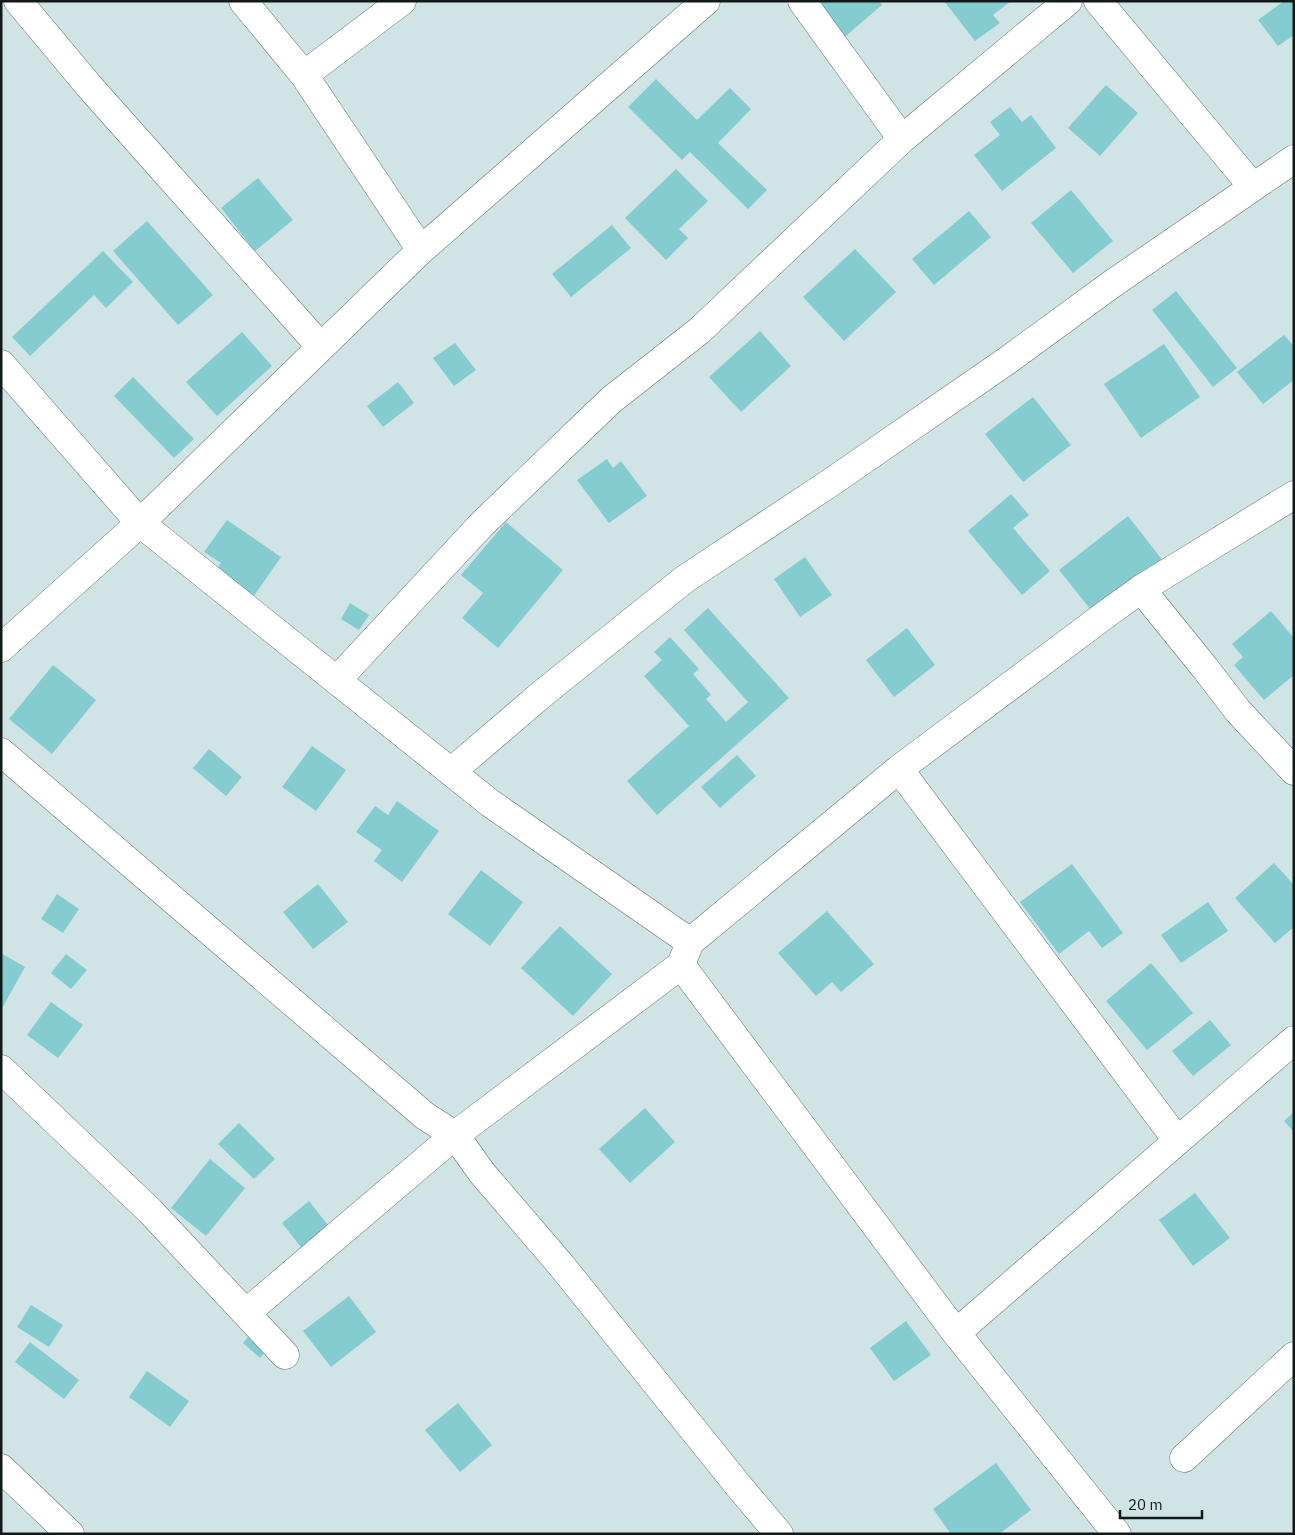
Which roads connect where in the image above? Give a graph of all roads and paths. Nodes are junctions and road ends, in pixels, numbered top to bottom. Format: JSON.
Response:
{"nodes":[{"id":1,"x":18,"y":1,"type":"edge"},
{"id":2,"x":243,"y":1,"type":"edge"},
{"id":3,"x":402,"y":1,"type":"edge"},
{"id":4,"x":706,"y":1,"type":"edge"},
{"id":5,"x":802,"y":1,"type":"edge"},
{"id":6,"x":1068,"y":1,"type":"edge"},
{"id":7,"x":1098,"y":1,"type":"edge"},
{"id":8,"x":304,"y":76,"type":"junction"},
{"id":9,"x":902,"y":139,"type":"junction"},
{"id":10,"x":1294,"y":160,"type":"edge"},
{"id":11,"x":1253,"y":187,"type":"junction"},
{"id":12,"x":421,"y":250,"type":"junction"},
{"id":13,"x":321,"y":347,"type":"junction"},
{"id":14,"x":1,"y":364,"type":"edge"},
{"id":15,"x":1294,"y":495,"type":"edge"},
{"id":16,"x":140,"y":523,"type":"junction"},
{"id":17,"x":1141,"y":590,"type":"junction"},
{"id":18,"x":1,"y":648,"type":"edge"},
{"id":19,"x":337,"y":680,"type":"junction"},
{"id":20,"x":1,"y":752,"type":"edge"},
{"id":21,"x":899,"y":769,"type":"junction"},
{"id":22,"x":1294,"y":771,"type":"edge"},
{"id":23,"x":451,"y":772,"type":"junction"},
{"id":24,"x":686,"y":953,"type":"junction"},
{"id":25,"x":1294,"y":1040,"type":"edge"},
{"id":26,"x":1,"y":1069,"type":"edge"},
{"id":27,"x":455,"y":1135,"type":"junction"},
{"id":28,"x":1177,"y":1140,"type":"junction"},
{"id":29,"x":246,"y":1313,"type":"junction"},
{"id":30,"x":956,"y":1333,"type":"junction"},
{"id":31,"x":286,"y":1354,"type":"dead end"},
{"id":32,"x":1294,"y":1356,"type":"edge"},
{"id":33,"x":1184,"y":1458,"type":"dead end"},
{"id":34,"x":1,"y":1468,"type":"edge"},
{"id":35,"x":70,"y":1534,"type":"edge"},
{"id":36,"x":779,"y":1534,"type":"edge"},
{"id":37,"x":1116,"y":1534,"type":"edge"}],
"edges":[{"from":1,"to":13,"type":"street"},
{"from":2,"to":8,"type":"street"},
{"from":3,"to":8,"type":"street"},
{"from":4,"to":12,"type":"street"},
{"from":5,"to":9,"type":"street"},
{"from":6,"to":9,"type":"street"},
{"from":7,"to":11,"type":"street"},
{"from":8,"to":12,"type":"street"},
{"from":9,"to":19,"type":"street"},
{"from":10,"to":11,"type":"street"},
{"from":11,"to":23,"type":"street"},
{"from":12,"to":13,"type":"street"},
{"from":13,"to":16,"type":"street"},
{"from":14,"to":16,"type":"street"},
{"from":15,"to":17,"type":"street"},
{"from":16,"to":18,"type":"street"},
{"from":16,"to":19,"type":"street"},
{"from":17,"to":21,"type":"street"},
{"from":17,"to":22,"type":"street"},
{"from":19,"to":23,"type":"street"},
{"from":20,"to":27,"type":"street"},
{"from":21,"to":24,"type":"street"},
{"from":21,"to":28,"type":"street"},
{"from":23,"to":24,"type":"street"},
{"from":24,"to":27,"type":"street"},
{"from":24,"to":30,"type":"street"},
{"from":25,"to":28,"type":"street"},
{"from":26,"to":29,"type":"street"},
{"from":27,"to":29,"type":"street"},
{"from":27,"to":36,"type":"street"},
{"from":28,"to":30,"type":"street"},
{"from":29,"to":31,"type":"street"},
{"from":30,"to":37,"type":"street"},
{"from":32,"to":33,"type":"street"},
{"from":34,"to":35,"type":"street"}]}
